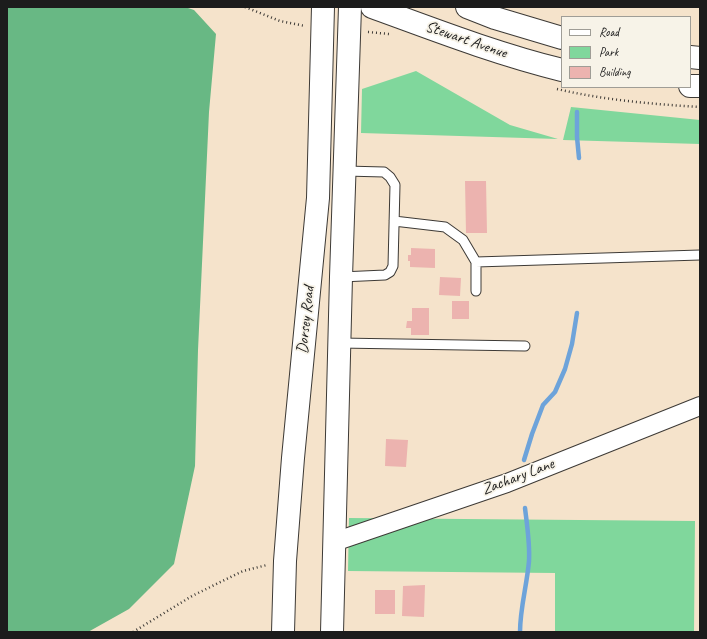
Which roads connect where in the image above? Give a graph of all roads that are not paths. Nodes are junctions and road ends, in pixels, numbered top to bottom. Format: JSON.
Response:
{"nodes":[{"id":1,"x":323,"y":7,"type":"edge"},
{"id":2,"x":350,"y":7,"type":"edge"},
{"id":3,"x":372,"y":7,"type":"edge"},
{"id":4,"x":467,"y":7,"type":"edge"},
{"id":5,"x":561,"y":38,"type":"edge"},
{"id":6,"x":561,"y":70,"type":"edge"},
{"id":7,"x":344,"y":171,"type":"junction"},
{"id":8,"x":394,"y":221,"type":"junction"},
{"id":9,"x":700,"y":255,"type":"edge"},
{"id":10,"x":476,"y":262,"type":"junction"},
{"id":11,"x":341,"y":276,"type":"junction"},
{"id":12,"x":476,"y":291,"type":"dead end"},
{"id":13,"x":339,"y":343,"type":"junction"},
{"id":14,"x":525,"y":346,"type":"dead end"},
{"id":15,"x":700,"y":406,"type":"edge"},
{"id":16,"x":334,"y":542,"type":"junction"},
{"id":17,"x":283,"y":632,"type":"edge"},
{"id":18,"x":332,"y":632,"type":"edge"}],
"edges":[{"from":1,"to":17,"type":"main road","name":"Dorsey Road"},
{"from":2,"to":7,"type":"main road","name":"Dorsey Road"},
{"from":3,"to":6,"type":"main road","name":"Stewart Avenue"},
{"from":4,"to":5,"type":"main road","name":"Stewart Avenue"},
{"from":7,"to":8,"type":"lane"},
{"from":7,"to":11,"type":"main road","name":"Dorsey Road"},
{"from":8,"to":10,"type":"lane"},
{"from":8,"to":11,"type":"lane"},
{"from":9,"to":10,"type":"lane"},
{"from":10,"to":12,"type":"lane"},
{"from":11,"to":13,"type":"main road","name":"Dorsey Road"},
{"from":13,"to":14,"type":"lane"},
{"from":13,"to":16,"type":"main road","name":"Dorsey Road"},
{"from":15,"to":16,"type":"street","name":"Zachary Lane"},
{"from":16,"to":18,"type":"main road","name":"Dorsey Road"}]}
